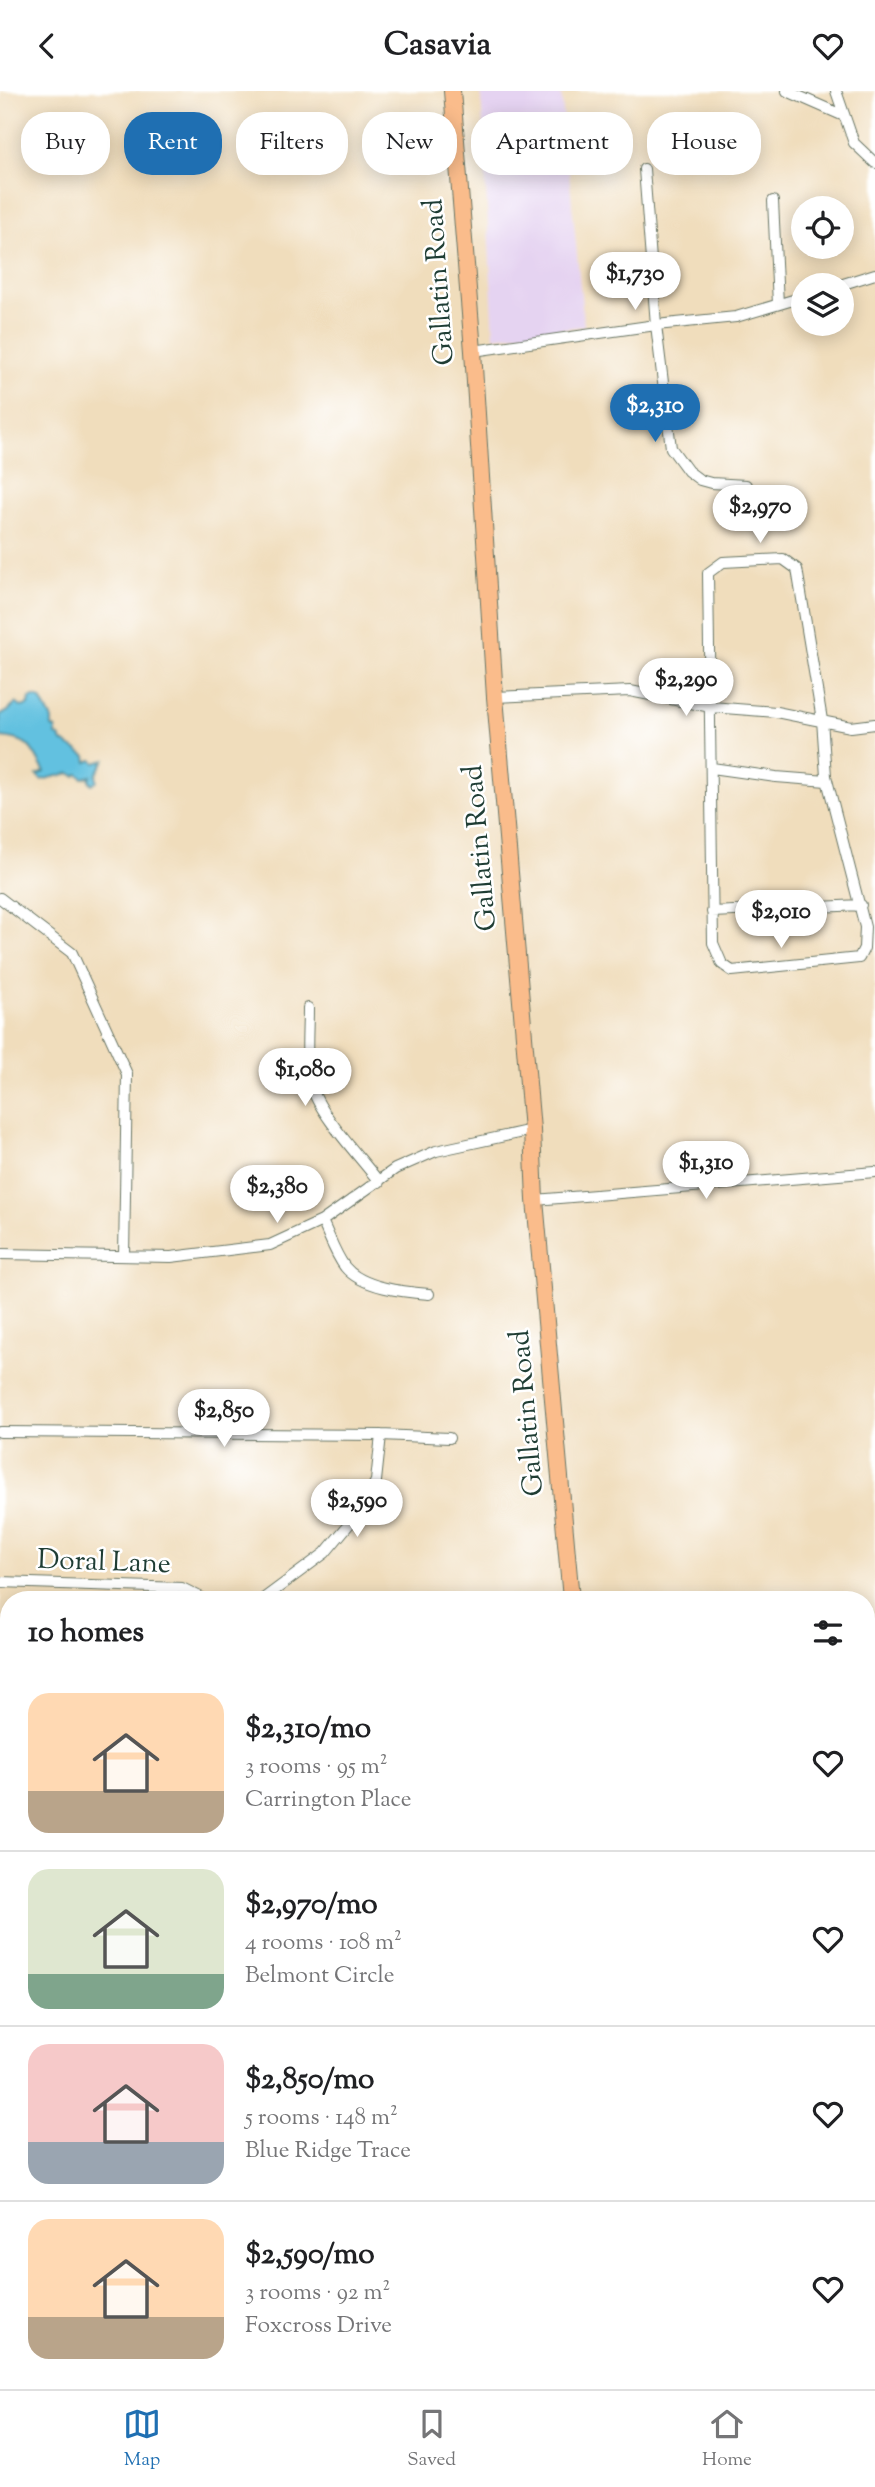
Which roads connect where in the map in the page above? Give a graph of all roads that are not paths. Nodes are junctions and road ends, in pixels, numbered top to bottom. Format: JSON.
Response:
{"nodes":[{"id":1,"x":452,"y":91,"type":"edge"},
{"id":2,"x":787,"y":91,"type":"edge"},
{"id":3,"x":836,"y":91,"type":"edge"},
{"id":4,"x":844,"y":116,"type":"junction"},
{"id":5,"x":875,"y":163,"type":"edge"},
{"id":6,"x":644,"y":169,"type":"dead end"},
{"id":7,"x":773,"y":201,"type":"dead end"},
{"id":8,"x":875,"y":274,"type":"edge"},
{"id":9,"x":854,"y":281,"type":"edge"},
{"id":10,"x":791,"y":300,"type":"edge"},
{"id":11,"x":778,"y":304,"type":"junction"},
{"id":12,"x":656,"y":324,"type":"junction"},
{"id":13,"x":472,"y":351,"type":"junction"},
{"id":14,"x":746,"y":485,"type":"dead end"},
{"id":15,"x":495,"y":697,"type":"junction"},
{"id":16,"x":711,"y":707,"type":"junction"},
{"id":17,"x":822,"y":720,"type":"junction"},
{"id":18,"x":875,"y":724,"type":"edge"},
{"id":19,"x":712,"y":768,"type":"junction"},
{"id":20,"x":827,"y":781,"type":"junction"},
{"id":21,"x":0,"y":898,"type":"edge"},
{"id":22,"x":861,"y":905,"type":"junction"},
{"id":23,"x":712,"y":912,"type":"junction"},
{"id":24,"x":308,"y":1008,"type":"dead end"},
{"id":25,"x":533,"y":1130,"type":"junction"},
{"id":26,"x":875,"y":1172,"type":"edge"},
{"id":27,"x":379,"y":1182,"type":"junction"},
{"id":28,"x":534,"y":1200,"type":"junction"},
{"id":29,"x":322,"y":1221,"type":"junction"},
{"id":30,"x":0,"y":1254,"type":"edge"},
{"id":31,"x":124,"y":1256,"type":"junction"},
{"id":32,"x":429,"y":1294,"type":"dead end"},
{"id":33,"x":0,"y":1432,"type":"edge"},
{"id":34,"x":381,"y":1435,"type":"junction"},
{"id":35,"x":449,"y":1438,"type":"dead end"},
{"id":36,"x":0,"y":1582,"type":"edge"},
{"id":37,"x":188,"y":1591,"type":"edge"},
{"id":38,"x":274,"y":1591,"type":"edge"},
{"id":39,"x":571,"y":1591,"type":"edge"}],
"edges":[{"from":1,"to":13,"type":"main road","name":"Gallatin Road"},
{"from":2,"to":4,"type":"street"},
{"from":3,"to":4,"type":"street"},
{"from":4,"to":5,"type":"street"},
{"from":6,"to":12,"type":"street"},
{"from":7,"to":11,"type":"street"},
{"from":8,"to":9,"type":"street"},
{"from":10,"to":11,"type":"street"},
{"from":11,"to":12,"type":"street"},
{"from":12,"to":13,"type":"street"},
{"from":12,"to":14,"type":"street"},
{"from":13,"to":15,"type":"main road","name":"Gallatin Road"},
{"from":15,"to":16,"type":"street"},
{"from":15,"to":25,"type":"main road","name":"Gallatin Road"},
{"from":16,"to":17,"type":"street"},
{"from":16,"to":17,"type":"street"},
{"from":16,"to":19,"type":"street"},
{"from":17,"to":18,"type":"street"},
{"from":17,"to":20,"type":"street"},
{"from":19,"to":20,"type":"street"},
{"from":19,"to":23,"type":"street"},
{"from":20,"to":22,"type":"street"},
{"from":21,"to":31,"type":"street"},
{"from":22,"to":23,"type":"street"},
{"from":22,"to":23,"type":"street"},
{"from":24,"to":27,"type":"street"},
{"from":25,"to":27,"type":"street"},
{"from":25,"to":28,"type":"main road","name":"Gallatin Road"},
{"from":26,"to":28,"type":"street"},
{"from":27,"to":29,"type":"street"},
{"from":28,"to":39,"type":"main road","name":"Gallatin Road"},
{"from":29,"to":31,"type":"street"},
{"from":29,"to":32,"type":"street"},
{"from":30,"to":31,"type":"street"},
{"from":33,"to":34,"type":"street"},
{"from":34,"to":35,"type":"street"},
{"from":34,"to":38,"type":"street"},
{"from":36,"to":37,"type":"street","name":"Doral Lane"}]}
